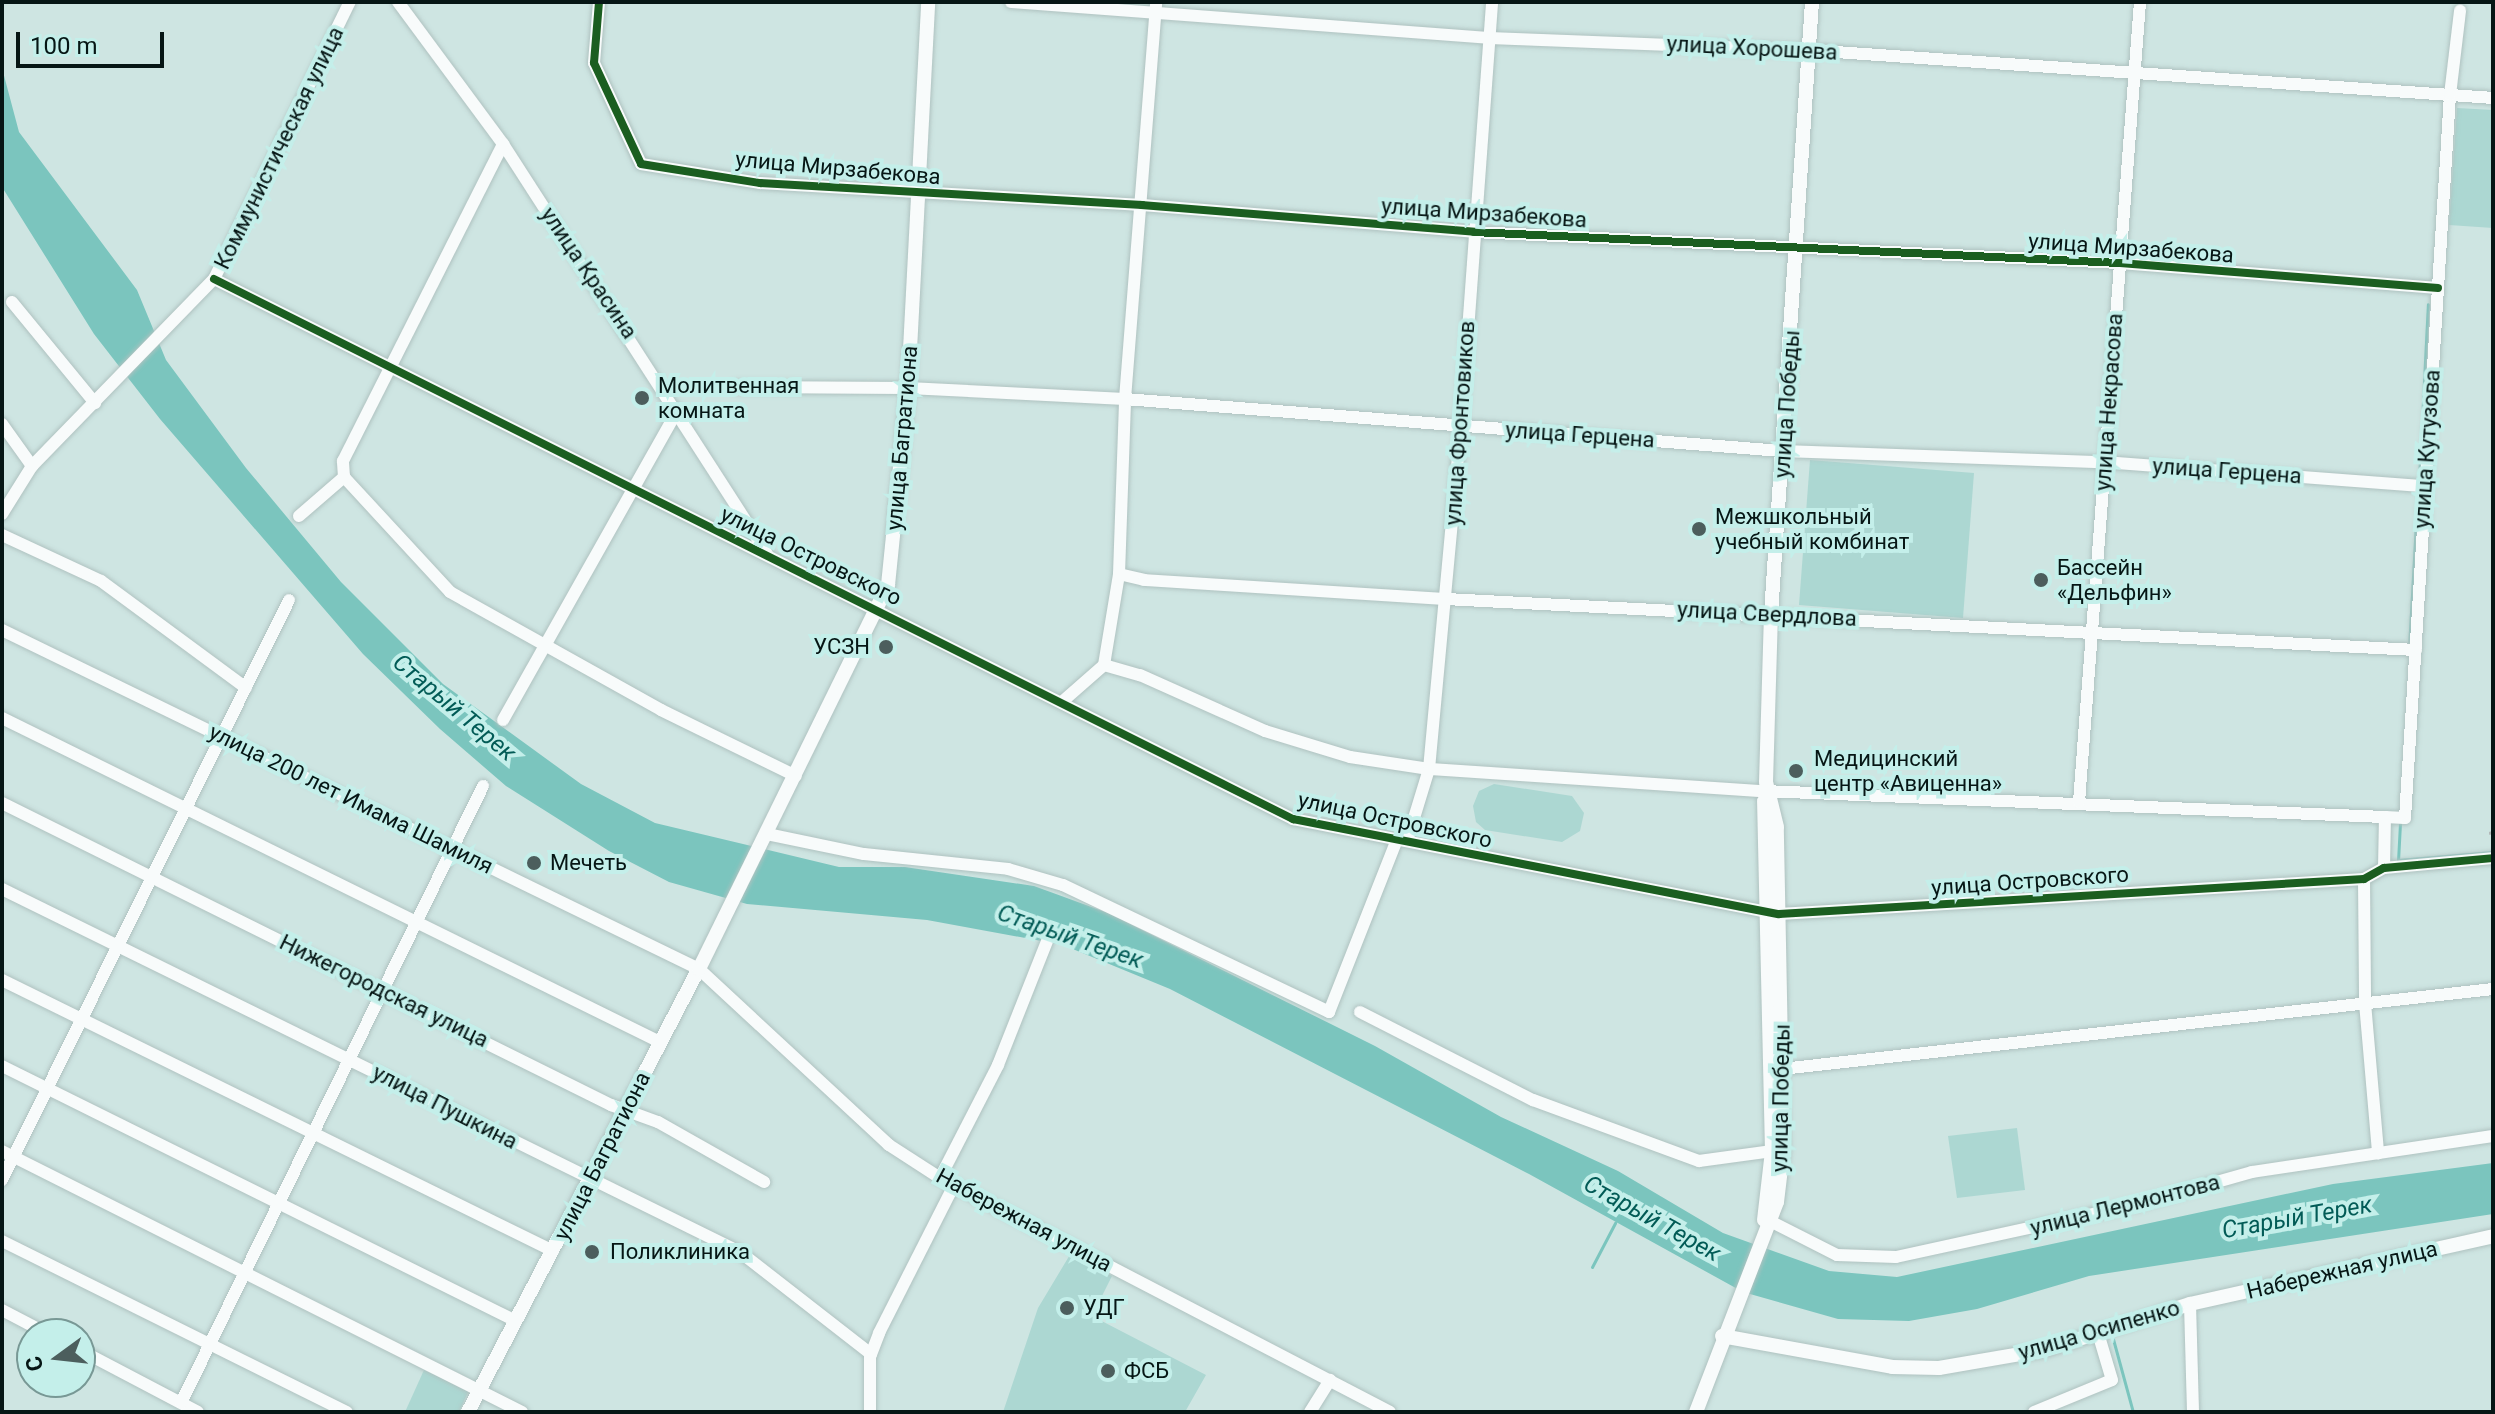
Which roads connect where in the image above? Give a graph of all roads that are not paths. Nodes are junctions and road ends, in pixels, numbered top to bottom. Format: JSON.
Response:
{"nodes":[{"id":1,"x":350,"y":2,"type":"edge"},
{"id":2,"x":398,"y":2,"type":"edge"},
{"id":3,"x":599,"y":2,"type":"edge"},
{"id":4,"x":928,"y":2,"type":"edge"},
{"id":5,"x":1011,"y":2,"type":"edge"},
{"id":6,"x":1492,"y":2,"type":"edge"},
{"id":7,"x":1811,"y":2,"type":"edge"},
{"id":8,"x":2140,"y":2,"type":"edge"},
{"id":9,"x":1155,"y":7,"type":"edge"},
{"id":10,"x":2460,"y":11,"type":"dead end"},
{"id":11,"x":1489,"y":38,"type":"junction"},
{"id":12,"x":1808,"y":50,"type":"junction"},
{"id":13,"x":2135,"y":75,"type":"junction"},
{"id":14,"x":2450,"y":95,"type":"junction"},
{"id":15,"x":2493,"y":98,"type":"edge"},
{"id":16,"x":503,"y":144,"type":"junction"},
{"id":17,"x":919,"y":194,"type":"junction"},
{"id":18,"x":1142,"y":205,"type":"junction"},
{"id":19,"x":1474,"y":232,"type":"junction"},
{"id":20,"x":1796,"y":249,"type":"junction"},
{"id":21,"x":2120,"y":263,"type":"junction"},
{"id":22,"x":214,"y":279,"type":"junction"},
{"id":23,"x":2438,"y":288,"type":"junction"},
{"id":24,"x":12,"y":302,"type":"dead end"},
{"id":25,"x":390,"y":370,"type":"junction"},
{"id":26,"x":736,"y":387,"type":"dead end"},
{"id":27,"x":908,"y":388,"type":"junction"},
{"id":28,"x":1125,"y":399,"type":"junction"},
{"id":29,"x":95,"y":403,"type":"junction"},
{"id":30,"x":678,"y":410,"type":"junction"},
{"id":31,"x":2,"y":424,"type":"edge"},
{"id":32,"x":1461,"y":426,"type":"junction"},
{"id":33,"x":1783,"y":451,"type":"junction"},
{"id":34,"x":2103,"y":462,"type":"junction"},
{"id":35,"x":32,"y":466,"type":"junction"},
{"id":36,"x":344,"y":477,"type":"junction"},
{"id":37,"x":2425,"y":486,"type":"junction"},
{"id":38,"x":632,"y":490,"type":"junction"},
{"id":39,"x":2,"y":514,"type":"edge"},
{"id":40,"x":299,"y":516,"type":"dead end"},
{"id":41,"x":2,"y":535,"type":"edge"},
{"id":42,"x":767,"y":553,"type":"junction"},
{"id":43,"x":1119,"y":574,"type":"junction"},
{"id":44,"x":1446,"y":599,"type":"junction"},
{"id":45,"x":289,"y":600,"type":"dead end"},
{"id":46,"x":877,"y":608,"type":"junction"},
{"id":47,"x":1770,"y":614,"type":"junction"},
{"id":48,"x":2095,"y":629,"type":"junction"},
{"id":49,"x":2,"y":630,"type":"edge"},
{"id":50,"x":546,"y":641,"type":"junction"},
{"id":51,"x":2416,"y":650,"type":"junction"},
{"id":52,"x":1104,"y":665,"type":"junction"},
{"id":53,"x":246,"y":688,"type":"junction"},
{"id":54,"x":1063,"y":701,"type":"junction"},
{"id":55,"x":2,"y":718,"type":"edge"},
{"id":56,"x":503,"y":720,"type":"dead end"},
{"id":57,"x":221,"y":737,"type":"junction"},
{"id":58,"x":1429,"y":769,"type":"junction"},
{"id":59,"x":796,"y":776,"type":"junction"},
{"id":60,"x":483,"y":786,"type":"dead end"},
{"id":61,"x":1765,"y":791,"type":"junction"},
{"id":62,"x":2079,"y":802,"type":"junction"},
{"id":63,"x":2,"y":803,"type":"edge"},
{"id":64,"x":183,"y":811,"type":"junction"},
{"id":65,"x":2385,"y":817,"type":"junction"},
{"id":66,"x":764,"y":839,"type":"junction"},
{"id":67,"x":1402,"y":840,"type":"junction"},
{"id":68,"x":453,"y":848,"type":"junction"},
{"id":69,"x":2493,"y":858,"type":"edge"},
{"id":70,"x":2384,"y":868,"type":"junction"},
{"id":71,"x":153,"y":878,"type":"junction"},
{"id":72,"x":2364,"y":879,"type":"junction"},
{"id":73,"x":2,"y":889,"type":"edge"},
{"id":74,"x":1773,"y":914,"type":"junction"},
{"id":75,"x":418,"y":919,"type":"junction"},
{"id":76,"x":1047,"y":941,"type":"dead end"},
{"id":77,"x":117,"y":946,"type":"junction"},
{"id":78,"x":699,"y":969,"type":"junction"},
{"id":79,"x":2,"y":980,"type":"edge"},
{"id":80,"x":2493,"y":989,"type":"edge"},
{"id":81,"x":384,"y":990,"type":"junction"},
{"id":82,"x":2365,"y":1003,"type":"junction"},
{"id":83,"x":1360,"y":1012,"type":"dead end"},
{"id":84,"x":81,"y":1020,"type":"junction"},
{"id":85,"x":660,"y":1042,"type":"junction"},
{"id":86,"x":349,"y":1059,"type":"junction"},
{"id":87,"x":2,"y":1066,"type":"edge"},
{"id":88,"x":1777,"y":1070,"type":"junction"},
{"id":89,"x":47,"y":1089,"type":"junction"},
{"id":90,"x":626,"y":1110,"type":"junction"},
{"id":91,"x":314,"y":1132,"type":"junction"},
{"id":92,"x":2493,"y":1136,"type":"edge"},
{"id":93,"x":1772,"y":1151,"type":"junction"},
{"id":94,"x":2378,"y":1153,"type":"junction"},
{"id":95,"x":8,"y":1154,"type":"edge"},
{"id":96,"x":940,"y":1178,"type":"junction"},
{"id":97,"x":2,"y":1180,"type":"edge"},
{"id":98,"x":589,"y":1180,"type":"junction"},
{"id":99,"x":764,"y":1182,"type":"dead end"},
{"id":100,"x":954,"y":1185,"type":"junction"},
{"id":101,"x":279,"y":1204,"type":"junction"},
{"id":102,"x":1766,"y":1219,"type":"junction"},
{"id":103,"x":2493,"y":1236,"type":"edge"},
{"id":104,"x":2,"y":1241,"type":"edge"},
{"id":105,"x":553,"y":1251,"type":"junction"},
{"id":106,"x":245,"y":1273,"type":"junction"},
{"id":107,"x":2190,"y":1304,"type":"junction"},
{"id":108,"x":516,"y":1321,"type":"junction"},
{"id":109,"x":2098,"y":1333,"type":"junction"},
{"id":110,"x":1722,"y":1336,"type":"junction"},
{"id":111,"x":210,"y":1344,"type":"junction"},
{"id":112,"x":871,"y":1354,"type":"junction"},
{"id":113,"x":96,"y":1358,"type":"edge"},
{"id":114,"x":1330,"y":1380,"type":"junction"},
{"id":115,"x":479,"y":1391,"type":"junction"},
{"id":116,"x":181,"y":1403,"type":"junction"},
{"id":117,"x":198,"y":1412,"type":"edge"},
{"id":118,"x":347,"y":1412,"type":"edge"},
{"id":119,"x":468,"y":1412,"type":"edge"},
{"id":120,"x":522,"y":1412,"type":"edge"},
{"id":121,"x":870,"y":1412,"type":"edge"},
{"id":122,"x":1310,"y":1412,"type":"edge"},
{"id":123,"x":1390,"y":1412,"type":"edge"},
{"id":124,"x":1696,"y":1412,"type":"edge"},
{"id":125,"x":2034,"y":1412,"type":"edge"},
{"id":126,"x":2193,"y":1412,"type":"edge"}],
"edges":[{"from":1,"to":22,"type":"street","name":"Коммунистическая улица"},
{"from":2,"to":16,"type":"street","name":"улица Красина"},
{"from":3,"to":17,"type":"street","name":"улица Мирзабекова"},
{"from":4,"to":17,"type":"main road","name":"улица Багратиона"},
{"from":5,"to":9,"type":"street","name":"улица Хорошева"},
{"from":6,"to":11,"type":"street","name":"улица Фронтовиков"},
{"from":7,"to":12,"type":"main road","name":"улица Победы"},
{"from":8,"to":13,"type":"street","name":"улица Некрасова"},
{"from":9,"to":11,"type":"street","name":"улица Хорошева"},
{"from":9,"to":18,"type":"street"},
{"from":10,"to":14,"type":"street","name":"улица Кутузова"},
{"from":11,"to":12,"type":"street","name":"улица Хорошева"},
{"from":11,"to":19,"type":"street","name":"улица Фронтовиков"},
{"from":12,"to":13,"type":"street","name":"улица Хорошева"},
{"from":12,"to":20,"type":"main road","name":"улица Победы"},
{"from":13,"to":14,"type":"street","name":"улица Хорошева"},
{"from":13,"to":21,"type":"street","name":"улица Некрасова"},
{"from":14,"to":15,"type":"street","name":"улица Хорошева"},
{"from":14,"to":23,"type":"street","name":"улица Кутузова"},
{"from":16,"to":25,"type":"street"},
{"from":16,"to":30,"type":"street","name":"улица Красина"},
{"from":17,"to":18,"type":"street","name":"улица Мирзабекова"},
{"from":17,"to":27,"type":"main road","name":"улица Багратиона"},
{"from":18,"to":19,"type":"street","name":"улица Мирзабекова"},
{"from":18,"to":28,"type":"street"},
{"from":19,"to":20,"type":"street","name":"улица Мирзабекова"},
{"from":19,"to":32,"type":"street","name":"улица Фронтовиков"},
{"from":20,"to":21,"type":"street","name":"улица Мирзабекова"},
{"from":20,"to":33,"type":"main road","name":"улица Победы"},
{"from":21,"to":23,"type":"street","name":"улица Мирзабекова"},
{"from":21,"to":34,"type":"street","name":"улица Некрасова"},
{"from":22,"to":25,"type":"street","name":"улица Островского"},
{"from":22,"to":29,"type":"street","name":"Коммунистическая улица"},
{"from":23,"to":37,"type":"street","name":"улица Кутузова"},
{"from":24,"to":29,"type":"street"},
{"from":25,"to":36,"type":"street"},
{"from":25,"to":38,"type":"street","name":"улица Островского"},
{"from":26,"to":27,"type":"street","name":"улица Герцена"},
{"from":27,"to":28,"type":"street","name":"улица Герцена"},
{"from":27,"to":46,"type":"main road","name":"улица Багратиона"},
{"from":28,"to":32,"type":"street","name":"улица Герцена"},
{"from":28,"to":43,"type":"street"},
{"from":29,"to":35,"type":"street"},
{"from":30,"to":38,"type":"street"},
{"from":30,"to":42,"type":"street","name":"улица Красина"},
{"from":31,"to":35,"type":"street"},
{"from":32,"to":33,"type":"street","name":"улица Герцена"},
{"from":32,"to":44,"type":"street","name":"улица Фронтовиков"},
{"from":33,"to":34,"type":"street","name":"улица Герцена"},
{"from":33,"to":47,"type":"main road","name":"улица Победы"},
{"from":34,"to":37,"type":"street","name":"улица Герцена"},
{"from":34,"to":48,"type":"street","name":"улица Некрасова"},
{"from":35,"to":39,"type":"street"},
{"from":36,"to":40,"type":"street"},
{"from":36,"to":50,"type":"street"},
{"from":37,"to":51,"type":"street","name":"улица Кутузова"},
{"from":38,"to":42,"type":"street","name":"улица Островского"},
{"from":38,"to":50,"type":"street"},
{"from":41,"to":53,"type":"street"},
{"from":42,"to":46,"type":"street","name":"улица Островского"},
{"from":43,"to":44,"type":"street","name":"улица Свердлова"},
{"from":43,"to":52,"type":"street"},
{"from":44,"to":47,"type":"street","name":"улица Свердлова"},
{"from":44,"to":58,"type":"street","name":"улица Фронтовиков"},
{"from":45,"to":53,"type":"street"},
{"from":46,"to":54,"type":"street","name":"улица Островского"},
{"from":46,"to":59,"type":"main road","name":"улица Багратиона"},
{"from":47,"to":48,"type":"street","name":"улица Свердлова"},
{"from":47,"to":61,"type":"main road","name":"улица Победы"},
{"from":48,"to":51,"type":"street","name":"улица Свердлова"},
{"from":48,"to":62,"type":"street","name":"улица Некрасова"},
{"from":49,"to":57,"type":"street","name":"улица 200 лет Имама Шамиля"},
{"from":50,"to":56,"type":"street"},
{"from":50,"to":59,"type":"street"},
{"from":51,"to":65,"type":"street","name":"улица Кутузова"},
{"from":52,"to":54,"type":"street"},
{"from":52,"to":58,"type":"street"},
{"from":53,"to":57,"type":"street"},
{"from":54,"to":67,"type":"street","name":"улица Островского"},
{"from":55,"to":64,"type":"street"},
{"from":57,"to":64,"type":"street"},
{"from":57,"to":68,"type":"street","name":"улица 200 лет Имама Шамиля"},
{"from":58,"to":61,"type":"street"},
{"from":58,"to":67,"type":"street","name":"улица Фронтовиков"},
{"from":59,"to":66,"type":"main road","name":"улица Багратиона"},
{"from":60,"to":68,"type":"street"},
{"from":61,"to":62,"type":"street"},
{"from":61,"to":74,"type":"main road","name":"улица Победы"},
{"from":62,"to":65,"type":"street"},
{"from":63,"to":71,"type":"street","name":"Нижегородская улица"},
{"from":64,"to":71,"type":"street"},
{"from":64,"to":75,"type":"street"},
{"from":65,"to":70,"type":"street"},
{"from":66,"to":67,"type":"street","name":"улица Фронтовиков"},
{"from":66,"to":78,"type":"main road","name":"улица Багратиона"},
{"from":67,"to":74,"type":"street","name":"улица Островского"},
{"from":68,"to":75,"type":"street"},
{"from":68,"to":78,"type":"street","name":"улица 200 лет Имама Шамиля"},
{"from":69,"to":70,"type":"street","name":"улица Островского"},
{"from":70,"to":72,"type":"street","name":"улица Островского"},
{"from":71,"to":77,"type":"street"},
{"from":71,"to":81,"type":"street","name":"Нижегородская улица"},
{"from":72,"to":74,"type":"street","name":"улица Островского"},
{"from":72,"to":82,"type":"street"},
{"from":73,"to":77,"type":"street","name":"улица Пушкина"},
{"from":74,"to":88,"type":"main road","name":"улица Победы"},
{"from":75,"to":81,"type":"street"},
{"from":75,"to":85,"type":"street"},
{"from":76,"to":96,"type":"street"},
{"from":77,"to":84,"type":"street"},
{"from":77,"to":86,"type":"street","name":"улица Пушкина"},
{"from":78,"to":85,"type":"main road","name":"улица Багратиона"},
{"from":78,"to":96,"type":"street","name":"Набережная улица"},
{"from":79,"to":84,"type":"street"},
{"from":80,"to":82,"type":"street"},
{"from":81,"to":86,"type":"street"},
{"from":81,"to":90,"type":"street","name":"Нижегородская улица"},
{"from":82,"to":88,"type":"street"},
{"from":82,"to":94,"type":"street"},
{"from":83,"to":93,"type":"street"},
{"from":84,"to":89,"type":"street"},
{"from":84,"to":91,"type":"street"},
{"from":85,"to":90,"type":"main road","name":"улица Багратиона"},
{"from":86,"to":91,"type":"street"},
{"from":86,"to":98,"type":"street","name":"улица Пушкина"},
{"from":87,"to":89,"type":"street"},
{"from":88,"to":93,"type":"main road","name":"улица Победы"},
{"from":88,"to":102,"type":"main road","name":"улица Победы"},
{"from":89,"to":95,"type":"street"},
{"from":89,"to":101,"type":"street"},
{"from":90,"to":98,"type":"main road","name":"улица Багратиона"},
{"from":90,"to":99,"type":"street","name":"Нижегородская улица"},
{"from":91,"to":101,"type":"street"},
{"from":91,"to":105,"type":"street"},
{"from":92,"to":94,"type":"street","name":"улица Лермонтова"},
{"from":93,"to":102,"type":"main road","name":"улица Победы"},
{"from":94,"to":102,"type":"street","name":"улица Лермонтова"},
{"from":95,"to":97,"type":"street"},
{"from":95,"to":106,"type":"street"},
{"from":96,"to":100,"type":"street","name":"Набережная улица"},
{"from":98,"to":105,"type":"main road","name":"улица Багратиона"},
{"from":98,"to":112,"type":"street","name":"улица Пушкина"},
{"from":100,"to":112,"type":"street"},
{"from":100,"to":114,"type":"street","name":"Набережная улица"},
{"from":101,"to":106,"type":"street"},
{"from":101,"to":108,"type":"street"},
{"from":102,"to":110,"type":"main road","name":"улица Победы"},
{"from":103,"to":107,"type":"main road","name":"Набережная улица"},
{"from":104,"to":111,"type":"street"},
{"from":105,"to":108,"type":"main road","name":"улица Багратиона"},
{"from":106,"to":111,"type":"street"},
{"from":106,"to":115,"type":"street"},
{"from":107,"to":109,"type":"main road","name":"улица Осипенко"},
{"from":107,"to":126,"type":"street"},
{"from":108,"to":115,"type":"main road","name":"улица Багратиона"},
{"from":109,"to":110,"type":"main road","name":"улица Осипенко"},
{"from":109,"to":125,"type":"street"},
{"from":110,"to":124,"type":"main road","name":"улица Победы"},
{"from":111,"to":116,"type":"street"},
{"from":111,"to":118,"type":"street"},
{"from":112,"to":121,"type":"street"},
{"from":113,"to":116,"type":"street"},
{"from":114,"to":122,"type":"street"},
{"from":114,"to":123,"type":"street","name":"Набережная улица"},
{"from":115,"to":119,"type":"main road","name":"улица Багратиона"},
{"from":115,"to":120,"type":"street"},
{"from":116,"to":117,"type":"street"}]}
